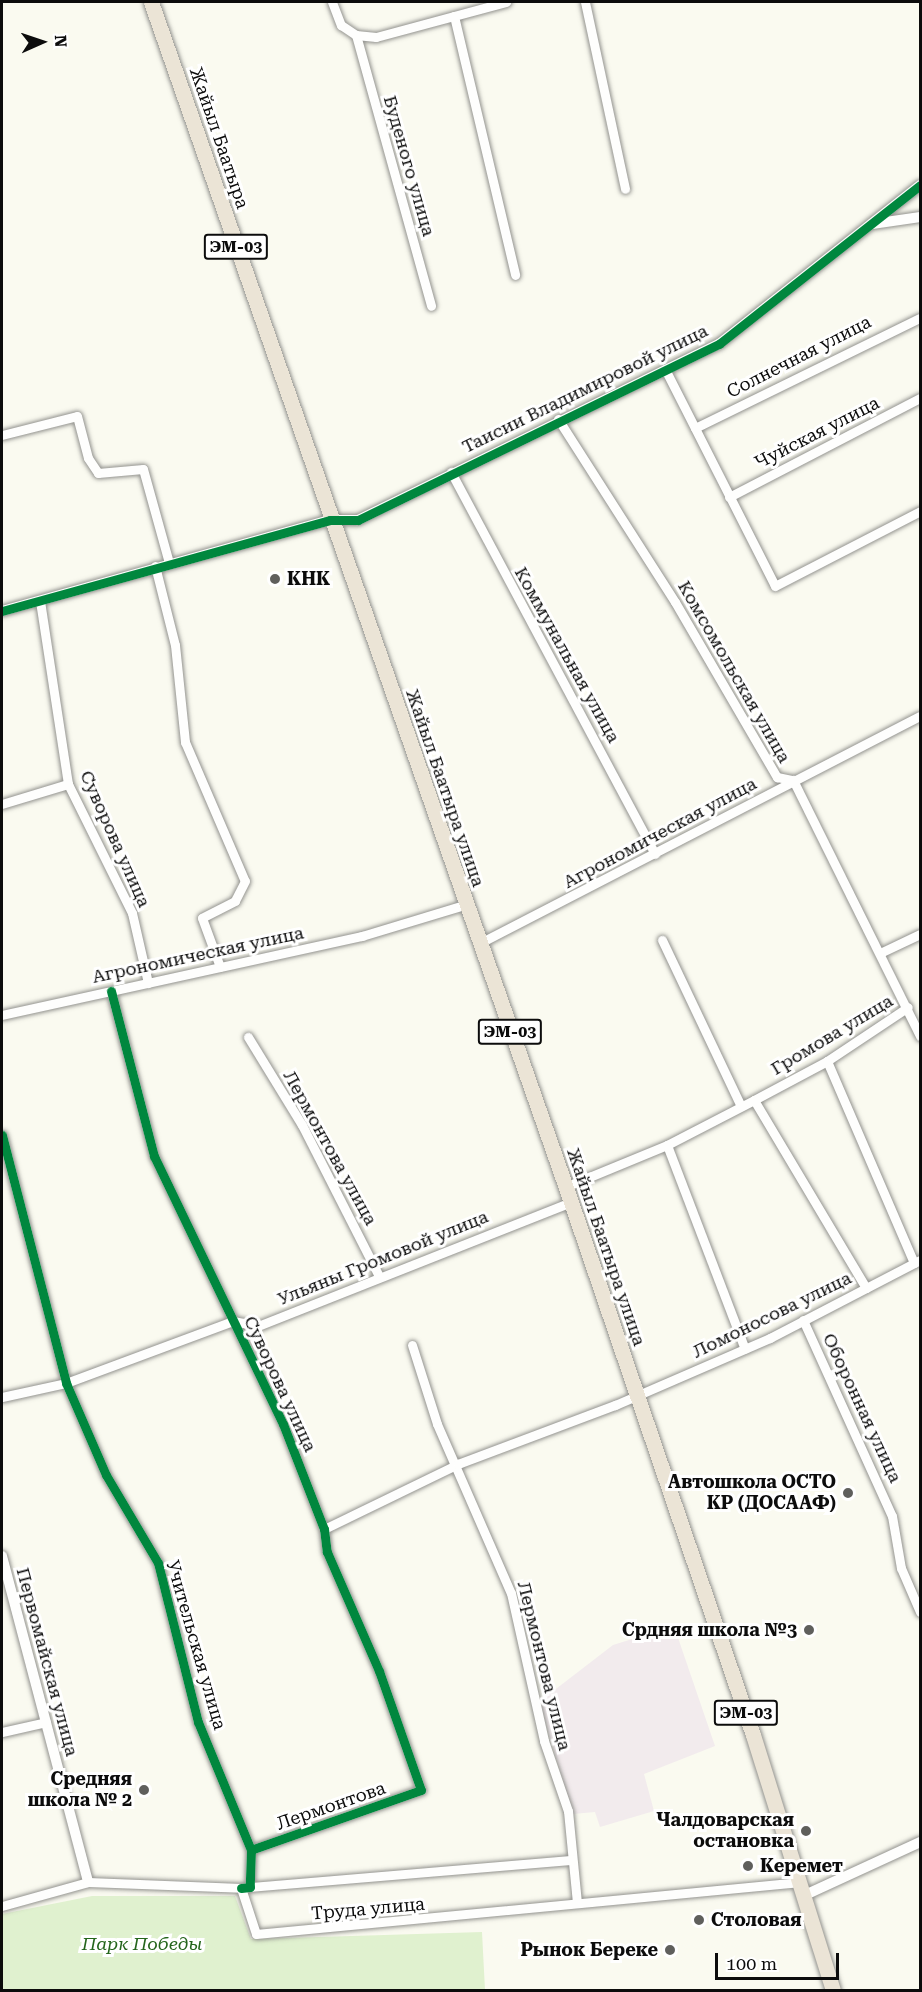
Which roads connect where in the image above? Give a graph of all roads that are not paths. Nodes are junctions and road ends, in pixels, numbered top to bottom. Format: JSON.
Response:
{"nodes":[{"id":1,"x":151,"y":2,"type":"edge"},
{"id":2,"x":332,"y":2,"type":"edge"},
{"id":3,"x":506,"y":2,"type":"edge"},
{"id":4,"x":585,"y":2,"type":"edge"},
{"id":5,"x":454,"y":16,"type":"junction"},
{"id":6,"x":356,"y":35,"type":"junction"},
{"id":7,"x":625,"y":189,"type":"dead end"},
{"id":8,"x":920,"y":190,"type":"edge"},
{"id":9,"x":921,"y":217,"type":"edge"},
{"id":10,"x":872,"y":224,"type":"junction"},
{"id":11,"x":515,"y":275,"type":"dead end"},
{"id":12,"x":431,"y":306,"type":"dead end"},
{"id":13,"x":921,"y":318,"type":"edge"},
{"id":14,"x":665,"y":369,"type":"junction"},
{"id":15,"x":921,"y":399,"type":"edge"},
{"id":16,"x":558,"y":419,"type":"junction"},
{"id":17,"x":695,"y":428,"type":"junction"},
{"id":18,"x":2,"y":435,"type":"edge"},
{"id":19,"x":451,"y":472,"type":"junction"},
{"id":20,"x":729,"y":497,"type":"junction"},
{"id":21,"x":921,"y":511,"type":"edge"},
{"id":22,"x":330,"y":520,"type":"junction"},
{"id":23,"x":169,"y":563,"type":"junction"},
{"id":24,"x":155,"y":566,"type":"junction"},
{"id":25,"x":40,"y":601,"type":"junction"},
{"id":26,"x":2,"y":611,"type":"edge"},
{"id":27,"x":921,"y":716,"type":"edge"},
{"id":28,"x":793,"y":780,"type":"junction"},
{"id":29,"x":68,"y":784,"type":"junction"},
{"id":30,"x":2,"y":804,"type":"edge"},
{"id":31,"x":655,"y":854,"type":"junction"},
{"id":32,"x":464,"y":904,"type":"junction"},
{"id":33,"x":921,"y":934,"type":"edge"},
{"id":34,"x":662,"y":940,"type":"dead end"},
{"id":35,"x":478,"y":944,"type":"junction"},
{"id":36,"x":880,"y":953,"type":"junction"},
{"id":37,"x":220,"y":966,"type":"junction"},
{"id":38,"x":148,"y":983,"type":"junction"},
{"id":39,"x":111,"y":991,"type":"junction"},
{"id":40,"x":908,"y":1007,"type":"junction"},
{"id":41,"x":2,"y":1015,"type":"edge"},
{"id":42,"x":921,"y":1036,"type":"edge"},
{"id":43,"x":248,"y":1037,"type":"dead end"},
{"id":44,"x":827,"y":1061,"type":"junction"},
{"id":45,"x":754,"y":1100,"type":"junction"},
{"id":46,"x":741,"y":1106,"type":"junction"},
{"id":47,"x":2,"y":1136,"type":"edge"},
{"id":48,"x":667,"y":1145,"type":"junction"},
{"id":49,"x":565,"y":1187,"type":"junction"},
{"id":50,"x":571,"y":1202,"type":"junction"},
{"id":51,"x":917,"y":1262,"type":"edge"},
{"id":52,"x":379,"y":1276,"type":"junction"},
{"id":53,"x":866,"y":1288,"type":"junction"},
{"id":54,"x":803,"y":1320,"type":"junction"},
{"id":55,"x":233,"y":1321,"type":"junction"},
{"id":56,"x":412,"y":1345,"type":"dead end"},
{"id":57,"x":745,"y":1349,"type":"junction"},
{"id":58,"x":66,"y":1383,"type":"junction"},
{"id":59,"x":636,"y":1396,"type":"junction"},
{"id":60,"x":2,"y":1397,"type":"edge"},
{"id":61,"x":458,"y":1464,"type":"junction"},
{"id":62,"x":324,"y":1529,"type":"junction"},
{"id":63,"x":2,"y":1556,"type":"edge"},
{"id":64,"x":921,"y":1612,"type":"edge"},
{"id":65,"x":46,"y":1722,"type":"junction"},
{"id":66,"x":2,"y":1732,"type":"edge"},
{"id":67,"x":421,"y":1790,"type":"joint"},
{"id":68,"x":921,"y":1842,"type":"edge"},
{"id":69,"x":251,"y":1850,"type":"junction"},
{"id":70,"x":572,"y":1860,"type":"junction"},
{"id":71,"x":88,"y":1882,"type":"junction"},
{"id":72,"x":245,"y":1888,"type":"junction"},
{"id":73,"x":803,"y":1888,"type":"junction"},
{"id":74,"x":577,"y":1902,"type":"junction"},
{"id":75,"x":2,"y":1906,"type":"edge"},
{"id":76,"x":833,"y":1990,"type":"edge"}],
"edges":[{"from":1,"to":22,"type":"highway","name":"Жайыл Баатыра","number":"ЭМ-03"},
{"from":2,"to":6,"type":"street","name":"Буденого улица"},
{"from":3,"to":5,"type":"street"},
{"from":4,"to":7,"type":"street"},
{"from":5,"to":6,"type":"street"},
{"from":5,"to":11,"type":"street"},
{"from":6,"to":12,"type":"street","name":"Буденого улица"},
{"from":8,"to":10,"type":"street","name":"Таисии Владимировой улица"},
{"from":9,"to":10,"type":"street"},
{"from":10,"to":14,"type":"street","name":"Таисии Владимировой улица"},
{"from":13,"to":17,"type":"street","name":"Солнечная улица"},
{"from":14,"to":16,"type":"street","name":"Таисии Владимировой улица"},
{"from":14,"to":17,"type":"street"},
{"from":15,"to":20,"type":"street","name":"Чуйская улица"},
{"from":16,"to":19,"type":"street","name":"Таисии Владимировой улица"},
{"from":16,"to":28,"type":"street","name":"Комсомольская улица"},
{"from":17,"to":20,"type":"street"},
{"from":18,"to":23,"type":"street"},
{"from":19,"to":22,"type":"street","name":"Таисии Владимировой улица"},
{"from":19,"to":31,"type":"street","name":"Коммунальная улица"},
{"from":20,"to":21,"type":"street"},
{"from":22,"to":23,"type":"street","name":"Таисии Владимировой улица"},
{"from":22,"to":32,"type":"highway","name":"Жайыл Баатыра улица","number":"ЭМ-03"},
{"from":23,"to":24,"type":"street"},
{"from":24,"to":25,"type":"street"},
{"from":24,"to":37,"type":"street"},
{"from":25,"to":26,"type":"street"},
{"from":25,"to":29,"type":"street","name":"Суворова улица"},
{"from":27,"to":28,"type":"street","name":"Агрономическая улица"},
{"from":28,"to":31,"type":"street","name":"Агрономическая улица"},
{"from":28,"to":36,"type":"street","name":"Комсомольская улица"},
{"from":29,"to":30,"type":"street"},
{"from":29,"to":38,"type":"street","name":"Суворова улица"},
{"from":31,"to":35,"type":"street","name":"Агрономическая улица"},
{"from":32,"to":35,"type":"highway","name":"Жайыл Баатыра улица","number":"ЭМ-03"},
{"from":32,"to":37,"type":"street","name":"Агрономическая улица"},
{"from":33,"to":36,"type":"street"},
{"from":34,"to":46,"type":"street"},
{"from":35,"to":49,"type":"highway","name":"Жайыл Баатыра улица","number":"ЭМ-03"},
{"from":36,"to":40,"type":"street","name":"Комсомольская улица"},
{"from":37,"to":38,"type":"street","name":"Агрономическая улица"},
{"from":38,"to":39,"type":"street","name":"Агрономическая улица"},
{"from":39,"to":41,"type":"street","name":"Агрономическая улица"},
{"from":39,"to":55,"type":"street","name":"Суворова улица"},
{"from":40,"to":42,"type":"street","name":"Комсомольская улица"},
{"from":40,"to":44,"type":"street","name":"Громова улица"},
{"from":43,"to":52,"type":"street","name":"Лермонтова улица"},
{"from":44,"to":45,"type":"street","name":"Громова улица"},
{"from":44,"to":51,"type":"street"},
{"from":45,"to":46,"type":"street","name":"Громова улица"},
{"from":45,"to":53,"type":"street"},
{"from":46,"to":48,"type":"street","name":"Громова улица"},
{"from":47,"to":58,"type":"street","name":"Учительская улица"},
{"from":48,"to":49,"type":"street","name":"Громова улица"},
{"from":48,"to":57,"type":"street"},
{"from":49,"to":50,"type":"highway","name":"Жайыл Баатыра улица","number":"ЭМ-03"},
{"from":50,"to":52,"type":"street","name":"Ульяны Громовой улица"},
{"from":50,"to":59,"type":"highway","name":"Жайыл Баатыра улица","number":"ЭМ-03"},
{"from":51,"to":53,"type":"street","name":"Ломоносова улица"},
{"from":52,"to":55,"type":"street","name":"Ульяны Громовой улица"},
{"from":53,"to":54,"type":"street","name":"Ломоносова улица"},
{"from":54,"to":57,"type":"street","name":"Ломоносова улица"},
{"from":54,"to":64,"type":"street","name":"Оборонная улица"},
{"from":55,"to":58,"type":"street","name":"Ульяны Громовой улица"},
{"from":55,"to":62,"type":"street","name":"Суворова улица"},
{"from":56,"to":61,"type":"street","name":"Лермонтова улица"},
{"from":57,"to":59,"type":"street","name":"Ломоносова улица"},
{"from":58,"to":60,"type":"street","name":"Ульяны Громовой улица"},
{"from":58,"to":69,"type":"street","name":"Учительская улица"},
{"from":59,"to":61,"type":"street","name":"Ломоносова улица"},
{"from":59,"to":73,"type":"highway","name":"Жайыл Баатыра улица","number":"ЭМ-03"},
{"from":61,"to":62,"type":"street","name":"Ломоносова улица"},
{"from":61,"to":70,"type":"street","name":"Лермонтова улица"},
{"from":62,"to":67,"type":"street","name":"Суворова улица"},
{"from":63,"to":65,"type":"street","name":"Первомайская улица"},
{"from":65,"to":66,"type":"street"},
{"from":65,"to":71,"type":"street","name":"Первомайская улица"},
{"from":67,"to":69,"type":"street","name":"Лермонтова"},
{"from":68,"to":73,"type":"street"},
{"from":69,"to":72,"type":"street","name":"Учительская улица"},
{"from":70,"to":72,"type":"street"},
{"from":70,"to":74,"type":"street","name":"Лермонтова улица"},
{"from":71,"to":72,"type":"street"},
{"from":71,"to":75,"type":"street"},
{"from":72,"to":74,"type":"street","name":"Труда улица"},
{"from":73,"to":74,"type":"street","name":"Труда улица"},
{"from":73,"to":76,"type":"highway","name":"Жайыл Баатыра улица","number":"ЭМ-03"}]}
